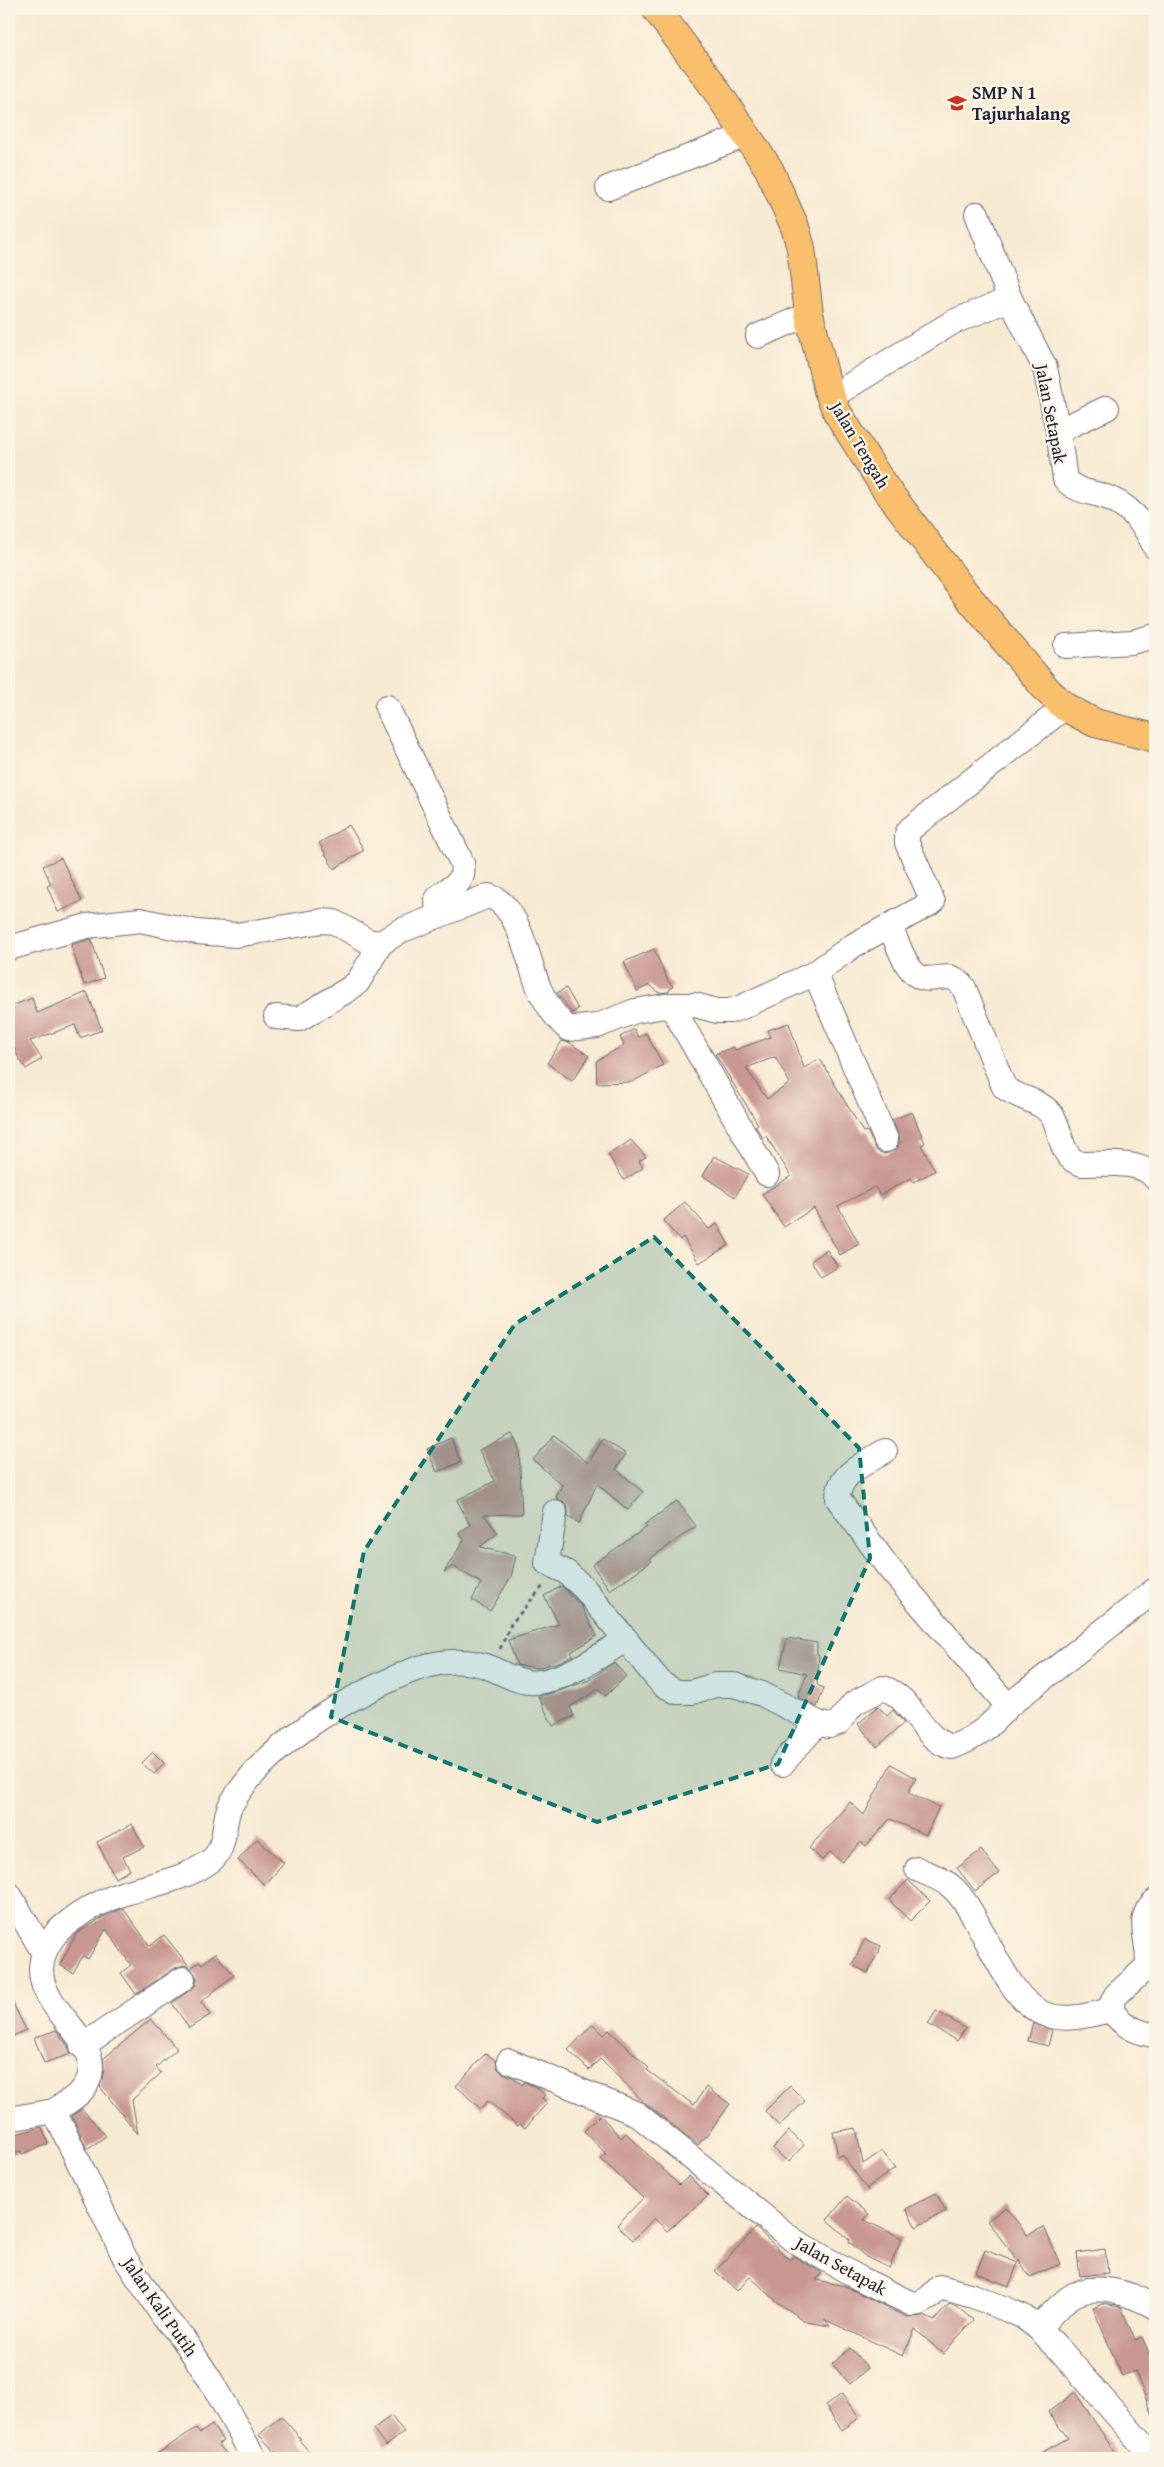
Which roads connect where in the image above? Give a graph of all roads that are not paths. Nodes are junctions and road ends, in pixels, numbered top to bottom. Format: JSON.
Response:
{"nodes":[{"id":1,"x":656,"y":9,"type":"edge"},
{"id":2,"x":746,"y":134,"type":"junction"},
{"id":3,"x":608,"y":188,"type":"dead end"},
{"id":4,"x":977,"y":214,"type":"dead end"},
{"id":5,"x":1010,"y":300,"type":"junction"},
{"id":6,"x":809,"y":314,"type":"junction"},
{"id":7,"x":758,"y":336,"type":"dead end"},
{"id":8,"x":831,"y":396,"type":"junction"},
{"id":9,"x":1107,"y":408,"type":"dead end"},
{"id":10,"x":1058,"y":431,"type":"junction"},
{"id":11,"x":1154,"y":543,"type":"edge"},
{"id":12,"x":1155,"y":636,"type":"edge"},
{"id":13,"x":1066,"y":646,"type":"dead end"},
{"id":14,"x":388,"y":707,"type":"dead end"},
{"id":15,"x":1065,"y":707,"type":"junction"},
{"id":16,"x":1155,"y":738,"type":"edge"},
{"id":17,"x":438,"y":915,"type":"junction"},
{"id":18,"x":890,"y":927,"type":"junction"},
{"id":19,"x":381,"y":943,"type":"junction"},
{"id":20,"x":9,"y":948,"type":"edge"},
{"id":21,"x":815,"y":973,"type":"junction"},
{"id":22,"x":671,"y":1005,"type":"junction"},
{"id":23,"x":276,"y":1018,"type":"dead end"},
{"id":24,"x":886,"y":1140,"type":"dead end"},
{"id":25,"x":767,"y":1174,"type":"dead end"},
{"id":26,"x":1155,"y":1178,"type":"edge"},
{"id":27,"x":885,"y":1452,"type":"dead end"},
{"id":28,"x":555,"y":1512,"type":"dead end"},
{"id":29,"x":1155,"y":1590,"type":"edge"},
{"id":30,"x":626,"y":1639,"type":"junction"},
{"id":31,"x":1008,"y":1706,"type":"junction"},
{"id":32,"x":818,"y":1723,"type":"junction"},
{"id":33,"x":782,"y":1764,"type":"dead end"},
{"id":34,"x":917,"y":1869,"type":"dead end"},
{"id":35,"x":9,"y":1894,"type":"edge"},
{"id":36,"x":1155,"y":1901,"type":"edge"},
{"id":37,"x":42,"y":1950,"type":"junction"},
{"id":38,"x":183,"y":1979,"type":"dead end"},
{"id":39,"x":1111,"y":2010,"type":"junction"},
{"id":40,"x":1155,"y":2035,"type":"edge"},
{"id":41,"x":82,"y":2046,"type":"junction"},
{"id":42,"x":509,"y":2061,"type":"dead end"},
{"id":43,"x":54,"y":2112,"type":"junction"},
{"id":44,"x":9,"y":2119,"type":"edge"},
{"id":45,"x":1155,"y":2307,"type":"edge"},
{"id":46,"x":1038,"y":2328,"type":"junction"},
{"id":47,"x":1151,"y":2451,"type":"edge"},
{"id":48,"x":254,"y":2458,"type":"edge"}],
"edges":[{"from":1,"to":2,"type":"main road","name":"Jalan Tengah"},
{"from":2,"to":3,"type":"street"},
{"from":2,"to":6,"type":"main road","name":"Jalan Tengah"},
{"from":4,"to":5,"type":"street","name":"Jalan Setapak"},
{"from":5,"to":8,"type":"street"},
{"from":5,"to":10,"type":"street","name":"Jalan Setapak"},
{"from":6,"to":7,"type":"street"},
{"from":6,"to":8,"type":"main road","name":"Jalan Tengah"},
{"from":8,"to":15,"type":"main road","name":"Jalan Tengah"},
{"from":9,"to":10,"type":"street"},
{"from":10,"to":11,"type":"street","name":"Jalan Setapak"},
{"from":12,"to":13,"type":"street"},
{"from":14,"to":17,"type":"street"},
{"from":15,"to":16,"type":"main road","name":"Jalan Tengah"},
{"from":15,"to":18,"type":"street"},
{"from":17,"to":19,"type":"street"},
{"from":17,"to":22,"type":"street"},
{"from":18,"to":21,"type":"street"},
{"from":18,"to":26,"type":"street"},
{"from":19,"to":20,"type":"street"},
{"from":19,"to":23,"type":"street"},
{"from":21,"to":22,"type":"street"},
{"from":21,"to":24,"type":"street"},
{"from":22,"to":25,"type":"street"},
{"from":27,"to":31,"type":"street"},
{"from":28,"to":30,"type":"street"},
{"from":29,"to":31,"type":"street"},
{"from":30,"to":32,"type":"street"},
{"from":30,"to":37,"type":"street"},
{"from":31,"to":32,"type":"street"},
{"from":32,"to":33,"type":"street"},
{"from":34,"to":39,"type":"street"},
{"from":35,"to":37,"type":"street"},
{"from":36,"to":39,"type":"street"},
{"from":37,"to":41,"type":"street"},
{"from":38,"to":41,"type":"street"},
{"from":39,"to":40,"type":"street"},
{"from":41,"to":43,"type":"street"},
{"from":42,"to":46,"type":"street","name":"Jalan Setapak"},
{"from":43,"to":44,"type":"street"},
{"from":43,"to":48,"type":"street","name":"Jalan Kali Putih"},
{"from":45,"to":46,"type":"street"},
{"from":46,"to":47,"type":"street","name":"Jalan Setapak"}]}
